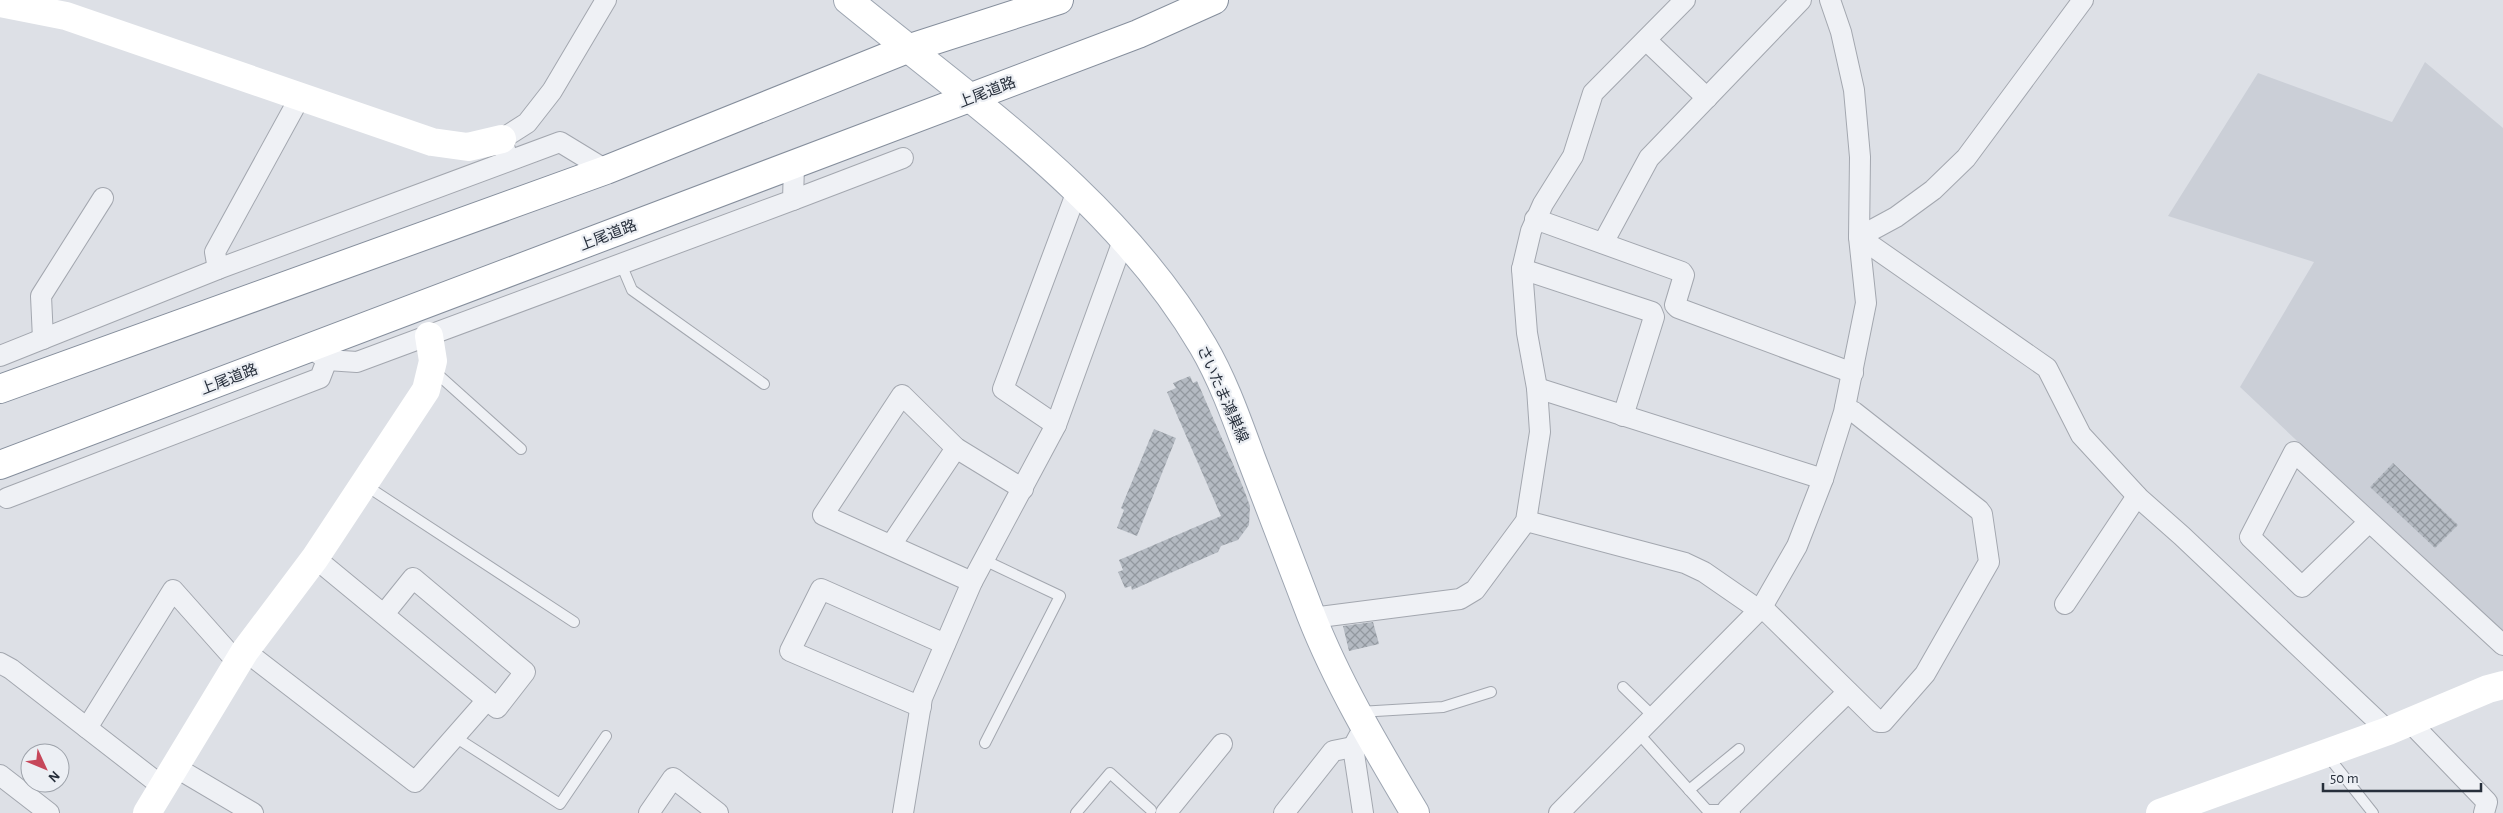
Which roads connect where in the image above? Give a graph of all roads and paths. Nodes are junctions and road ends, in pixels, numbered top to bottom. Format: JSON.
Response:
{"nodes":[{"id":1,"x":606,"y":0,"type":"edge"},
{"id":2,"x":848,"y":0,"type":"edge"},
{"id":3,"x":1214,"y":0,"type":"edge"},
{"id":4,"x":1684,"y":0,"type":"edge"},
{"id":5,"x":1801,"y":0,"type":"edge"},
{"id":6,"x":1830,"y":0,"type":"edge"},
{"id":7,"x":2083,"y":0,"type":"edge"},
{"id":8,"x":1051,"y":2,"type":"edge"},
{"id":9,"x":0,"y":3,"type":"edge"},
{"id":10,"x":34,"y":4,"type":"edge"},
{"id":11,"x":1646,"y":40,"type":"junction"},
{"id":12,"x":907,"y":49,"type":"junction"},
{"id":13,"x":300,"y":97,"type":"junction"},
{"id":14,"x":971,"y":98,"type":"junction"},
{"id":15,"x":1707,"y":98,"type":"junction"},
{"id":16,"x":505,"y":150,"type":"junction"},
{"id":17,"x":903,"y":158,"type":"dead end"},
{"id":18,"x":794,"y":165,"type":"junction"},
{"id":19,"x":606,"y":170,"type":"junction"},
{"id":20,"x":1077,"y":191,"type":"junction"},
{"id":21,"x":104,"y":198,"type":"dead end"},
{"id":22,"x":794,"y":200,"type":"junction"},
{"id":23,"x":1535,"y":220,"type":"junction"},
{"id":24,"x":1124,"y":238,"type":"junction"},
{"id":25,"x":1859,"y":238,"type":"junction"},
{"id":26,"x":1602,"y":243,"type":"junction"},
{"id":27,"x":621,"y":264,"type":"junction"},
{"id":28,"x":218,"y":269,"type":"junction"},
{"id":29,"x":1522,"y":269,"type":"junction"},
{"id":30,"x":429,"y":336,"type":"junction"},
{"id":31,"x":43,"y":339,"type":"junction"},
{"id":32,"x":319,"y":354,"type":"junction"},
{"id":33,"x":0,"y":356,"type":"edge"},
{"id":34,"x":432,"y":369,"type":"junction"},
{"id":35,"x":1853,"y":373,"type":"junction"},
{"id":36,"x":764,"y":384,"type":"dead end"},
{"id":37,"x":1537,"y":388,"type":"junction"},
{"id":38,"x":0,"y":389,"type":"edge"},
{"id":39,"x":1845,"y":408,"type":"junction"},
{"id":40,"x":1623,"y":416,"type":"junction"},
{"id":41,"x":1056,"y":425,"type":"junction"},
{"id":42,"x":956,"y":448,"type":"junction"},
{"id":43,"x":521,"y":449,"type":"dead end"},
{"id":44,"x":0,"y":465,"type":"edge"},
{"id":45,"x":1823,"y":479,"type":"junction"},
{"id":46,"x":364,"y":484,"type":"junction"},
{"id":47,"x":1023,"y":489,"type":"junction"},
{"id":48,"x":2136,"y":496,"type":"junction"},
{"id":49,"x":7,"y":498,"type":"dead end"},
{"id":50,"x":1526,"y":521,"type":"junction"},
{"id":51,"x":2369,"y":522,"type":"junction"},
{"id":52,"x":891,"y":545,"type":"junction"},
{"id":53,"x":315,"y":558,"type":"junction"},
{"id":54,"x":984,"y":560,"type":"junction"},
{"id":55,"x":972,"y":582,"type":"junction"},
{"id":56,"x":2065,"y":604,"type":"dead end"},
{"id":57,"x":1760,"y":609,"type":"junction"},
{"id":58,"x":384,"y":614,"type":"junction"},
{"id":59,"x":1312,"y":618,"type":"junction"},
{"id":60,"x":574,"y":622,"type":"dead end"},
{"id":61,"x":945,"y":644,"type":"junction"},
{"id":62,"x":2503,"y":644,"type":"edge"},
{"id":63,"x":242,"y":657,"type":"junction"},
{"id":64,"x":0,"y":662,"type":"edge"},
{"id":65,"x":2503,"y":666,"type":"edge"},
{"id":66,"x":1623,"y":687,"type":"dead end"},
{"id":67,"x":2498,"y":690,"type":"edge"},
{"id":68,"x":1491,"y":692,"type":"dead end"},
{"id":69,"x":1848,"y":692,"type":"junction"},
{"id":70,"x":487,"y":700,"type":"junction"},
{"id":71,"x":921,"y":707,"type":"junction"},
{"id":72,"x":1655,"y":718,"type":"junction"},
{"id":73,"x":2398,"y":726,"type":"junction"},
{"id":74,"x":87,"y":728,"type":"junction"},
{"id":75,"x":1358,"y":728,"type":"junction"},
{"id":76,"x":1639,"y":734,"type":"junction"},
{"id":77,"x":606,"y":736,"type":"dead end"},
{"id":78,"x":454,"y":737,"type":"junction"},
{"id":79,"x":985,"y":743,"type":"dead end"},
{"id":80,"x":1222,"y":744,"type":"dead end"},
{"id":81,"x":1739,"y":749,"type":"dead end"},
{"id":82,"x":2326,"y":753,"type":"junction"},
{"id":83,"x":0,"y":775,"type":"edge"},
{"id":84,"x":169,"y":777,"type":"junction"},
{"id":85,"x":1689,"y":790,"type":"junction"},
{"id":86,"x":1158,"y":812,"type":"edge"},
{"id":87,"x":1729,"y":812,"type":"edge"},
{"id":88,"x":49,"y":813,"type":"edge"},
{"id":89,"x":147,"y":813,"type":"edge"},
{"id":90,"x":253,"y":813,"type":"edge"},
{"id":91,"x":649,"y":813,"type":"edge"},
{"id":92,"x":718,"y":813,"type":"edge"},
{"id":93,"x":903,"y":813,"type":"edge"},
{"id":94,"x":1076,"y":813,"type":"edge"},
{"id":95,"x":1284,"y":813,"type":"edge"},
{"id":96,"x":1363,"y":813,"type":"edge"},
{"id":97,"x":1415,"y":813,"type":"edge"},
{"id":98,"x":1559,"y":813,"type":"edge"},
{"id":99,"x":2160,"y":813,"type":"edge"},
{"id":100,"x":2373,"y":813,"type":"edge"},
{"id":101,"x":2484,"y":813,"type":"edge"}],
"edges":[{"from":1,"to":16,"type":"street"},
{"from":2,"to":12,"type":"main road","name":"さいたま鴻巣線"},
{"from":3,"to":14,"type":"main road","name":"上尾道路"},
{"from":4,"to":11,"type":"street"},
{"from":5,"to":15,"type":"street"},
{"from":6,"to":25,"type":"street"},
{"from":7,"to":25,"type":"street"},
{"from":8,"to":12,"type":"main road"},
{"from":9,"to":10,"type":"main road"},
{"from":10,"to":13,"type":"main road"},
{"from":11,"to":15,"type":"street"},
{"from":11,"to":23,"type":"street"},
{"from":12,"to":14,"type":"main road","name":"さいたま鴻巣線"},
{"from":12,"to":19,"type":"main road"},
{"from":13,"to":16,"type":"main road"},
{"from":13,"to":28,"type":"street"},
{"from":14,"to":18,"type":"main road","name":"上尾道路"},
{"from":14,"to":20,"type":"main road","name":"さいたま鴻巣線"},
{"from":15,"to":26,"type":"street"},
{"from":16,"to":19,"type":"street"},
{"from":16,"to":28,"type":"street"},
{"from":17,"to":22,"type":"street"},
{"from":18,"to":22,"type":"street"},
{"from":18,"to":32,"type":"main road","name":"上尾道路"},
{"from":19,"to":38,"type":"main road"},
{"from":20,"to":24,"type":"main road","name":"さいたま鴻巣線"},
{"from":20,"to":41,"type":"street"},
{"from":21,"to":31,"type":"street"},
{"from":22,"to":27,"type":"street"},
{"from":23,"to":26,"type":"street"},
{"from":23,"to":29,"type":"street"},
{"from":24,"to":41,"type":"street"},
{"from":24,"to":59,"type":"main road","name":"さいたま鴻巣線"},
{"from":25,"to":35,"type":"street"},
{"from":25,"to":48,"type":"street"},
{"from":26,"to":35,"type":"street"},
{"from":27,"to":30,"type":"street"},
{"from":27,"to":36,"type":"lane"},
{"from":28,"to":31,"type":"street"},
{"from":29,"to":37,"type":"street"},
{"from":29,"to":40,"type":"street"},
{"from":30,"to":32,"type":"street"},
{"from":30,"to":34,"type":"main road"},
{"from":31,"to":33,"type":"street"},
{"from":32,"to":44,"type":"main road","name":"上尾道路"},
{"from":32,"to":49,"type":"street"},
{"from":34,"to":43,"type":"lane"},
{"from":34,"to":46,"type":"main road"},
{"from":35,"to":39,"type":"street"},
{"from":37,"to":40,"type":"street"},
{"from":37,"to":50,"type":"street"},
{"from":39,"to":45,"type":"street"},
{"from":39,"to":69,"type":"street"},
{"from":40,"to":45,"type":"street"},
{"from":41,"to":47,"type":"street"},
{"from":42,"to":47,"type":"street"},
{"from":42,"to":52,"type":"street"},
{"from":42,"to":52,"type":"street"},
{"from":45,"to":57,"type":"street"},
{"from":46,"to":53,"type":"main road"},
{"from":46,"to":60,"type":"lane"},
{"from":47,"to":54,"type":"street"},
{"from":48,"to":56,"type":"street"},
{"from":48,"to":73,"type":"street"},
{"from":50,"to":57,"type":"street"},
{"from":50,"to":59,"type":"street"},
{"from":51,"to":51,"type":"street"},
{"from":51,"to":62,"type":"street"},
{"from":52,"to":55,"type":"street"},
{"from":53,"to":58,"type":"street"},
{"from":53,"to":63,"type":"main road"},
{"from":54,"to":55,"type":"street"},
{"from":54,"to":79,"type":"lane"},
{"from":55,"to":61,"type":"street"},
{"from":57,"to":69,"type":"street"},
{"from":57,"to":72,"type":"street"},
{"from":58,"to":70,"type":"street"},
{"from":58,"to":70,"type":"street"},
{"from":59,"to":75,"type":"main road","name":"さいたま鴻巣線"},
{"from":61,"to":71,"type":"street"},
{"from":61,"to":71,"type":"street"},
{"from":63,"to":74,"type":"street"},
{"from":63,"to":78,"type":"street"},
{"from":63,"to":84,"type":"main road"},
{"from":64,"to":74,"type":"street"},
{"from":65,"to":67,"type":"main road"},
{"from":66,"to":72,"type":"lane"},
{"from":67,"to":73,"type":"main road"},
{"from":68,"to":75,"type":"lane"},
{"from":69,"to":87,"type":"street"},
{"from":70,"to":78,"type":"street"},
{"from":71,"to":93,"type":"street"},
{"from":72,"to":76,"type":"street"},
{"from":73,"to":82,"type":"main road"},
{"from":73,"to":101,"type":"street"},
{"from":74,"to":84,"type":"street"},
{"from":75,"to":95,"type":"street"},
{"from":75,"to":96,"type":"street"},
{"from":75,"to":97,"type":"main road","name":"さいたま鴻巣線"},
{"from":76,"to":85,"type":"lane"},
{"from":76,"to":98,"type":"street"},
{"from":77,"to":78,"type":"lane"},
{"from":80,"to":86,"type":"street"},
{"from":81,"to":85,"type":"lane"},
{"from":82,"to":99,"type":"main road"},
{"from":82,"to":100,"type":"lane"},
{"from":83,"to":88,"type":"street"},
{"from":84,"to":89,"type":"main road"},
{"from":84,"to":90,"type":"street"},
{"from":85,"to":87,"type":"lane"},
{"from":86,"to":94,"type":"lane"},
{"from":91,"to":92,"type":"street"}]}
